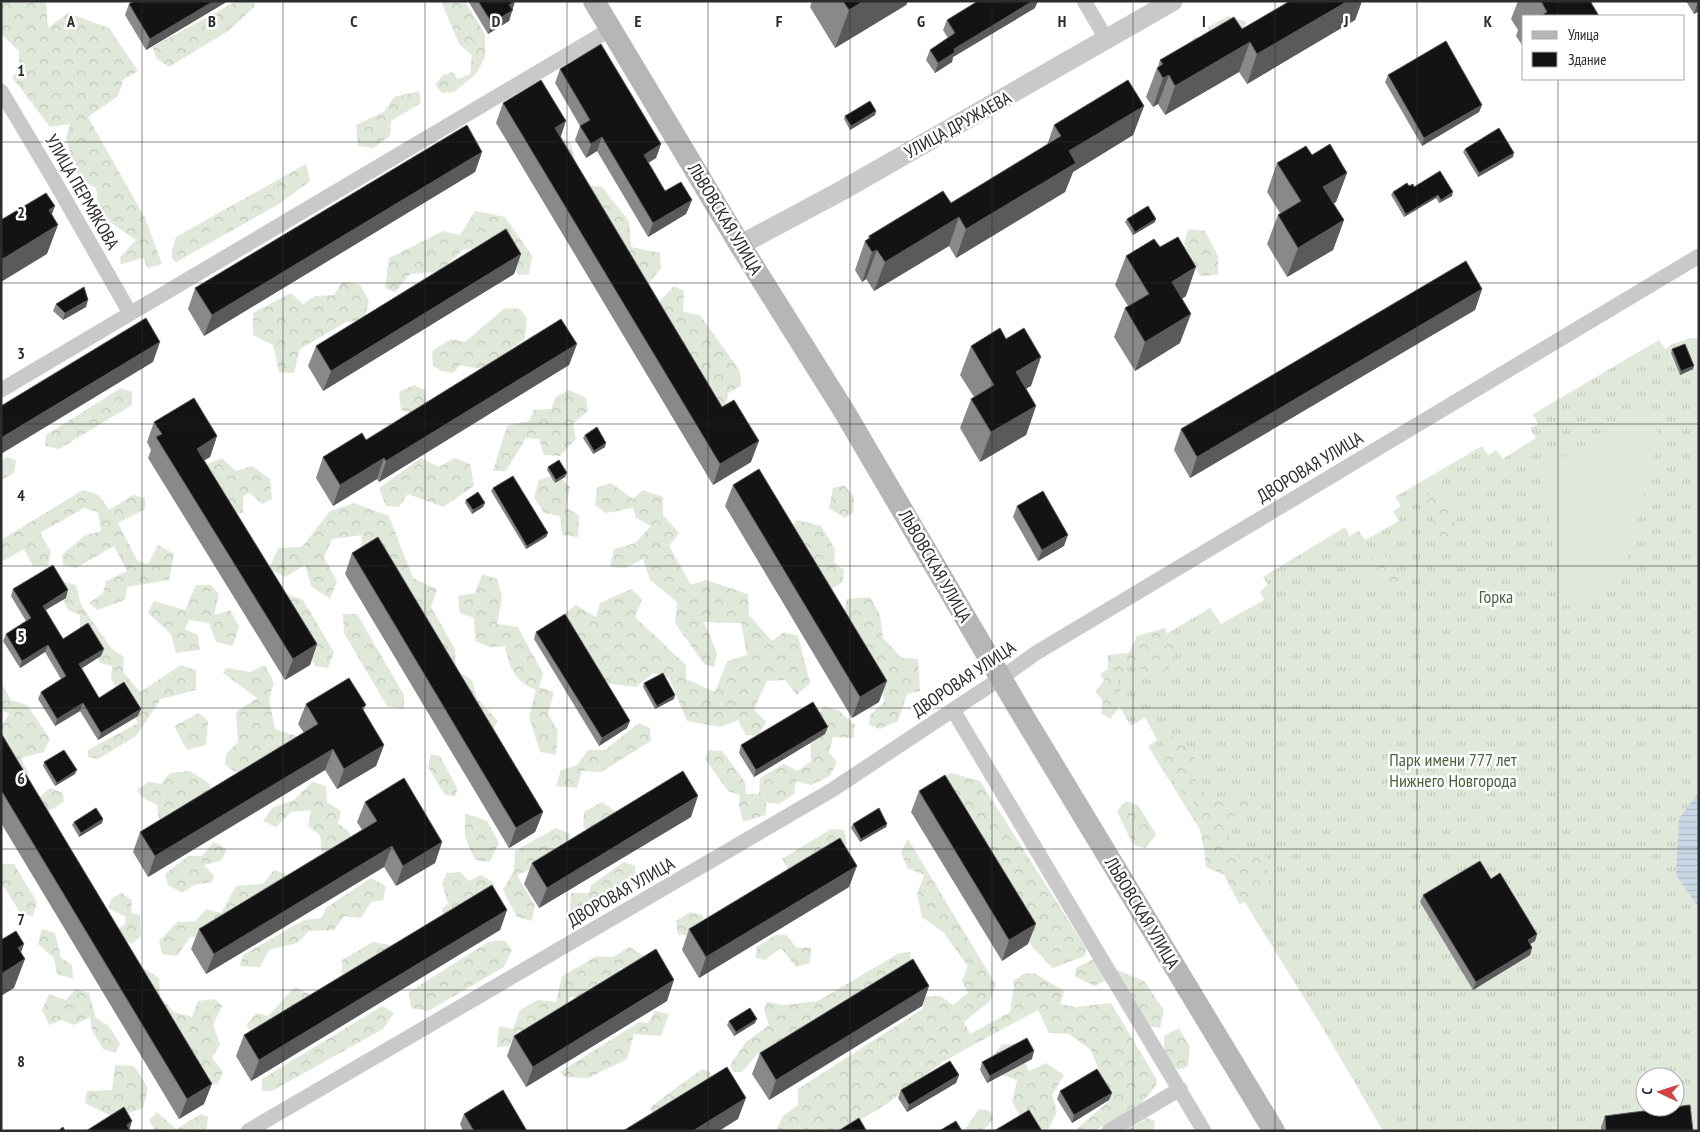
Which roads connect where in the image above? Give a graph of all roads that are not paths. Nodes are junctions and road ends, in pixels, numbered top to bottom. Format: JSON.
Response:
{"nodes":[{"id":1,"x":594,"y":1,"type":"edge"},
{"id":2,"x":1084,"y":1,"type":"edge"},
{"id":3,"x":1173,"y":1,"type":"edge"},
{"id":4,"x":611,"y":29,"type":"junction"},
{"id":5,"x":1107,"y":40,"type":"junction"},
{"id":6,"x":1,"y":90,"type":"edge"},
{"id":7,"x":740,"y":245,"type":"junction"},
{"id":8,"x":1699,"y":256,"type":"edge"},
{"id":9,"x":130,"y":313,"type":"junction"},
{"id":10,"x":1,"y":390,"type":"edge"},
{"id":11,"x":1001,"y":678,"type":"junction"},
{"id":12,"x":953,"y":710,"type":"junction"},
{"id":13,"x":1180,"y":1089,"type":"junction"},
{"id":14,"x":248,"y":1131,"type":"edge"},
{"id":15,"x":1109,"y":1131,"type":"edge"},
{"id":16,"x":1204,"y":1131,"type":"edge"},
{"id":17,"x":1274,"y":1131,"type":"edge"}],
"edges":[{"from":1,"to":4,"type":"main road","name":"ЛЬВОВСКАЯ УЛИЦА"},
{"from":2,"to":5,"type":"street"},
{"from":3,"to":5,"type":"street","name":"УЛИЦА ДРУЖАЕВА"},
{"from":4,"to":7,"type":"main road","name":"ЛЬВОВСКАЯ УЛИЦА"},
{"from":4,"to":9,"type":"street"},
{"from":5,"to":7,"type":"street","name":"УЛИЦА ДРУЖАЕВА"},
{"from":6,"to":9,"type":"street","name":"УЛИЦА ПЕРМЯКОВА"},
{"from":7,"to":11,"type":"main road","name":"ЛЬВОВСКАЯ УЛИЦА"},
{"from":8,"to":11,"type":"street","name":"ДВОРОВАЯ УЛИЦА"},
{"from":9,"to":10,"type":"street"},
{"from":11,"to":12,"type":"street","name":"ДВОРОВАЯ УЛИЦА"},
{"from":11,"to":17,"type":"main road","name":"ЛЬВОВСКАЯ УЛИЦА"},
{"from":12,"to":13,"type":"street"},
{"from":12,"to":14,"type":"street","name":"ДВОРОВАЯ УЛИЦА"},
{"from":13,"to":15,"type":"street"},
{"from":13,"to":16,"type":"street"}]}
